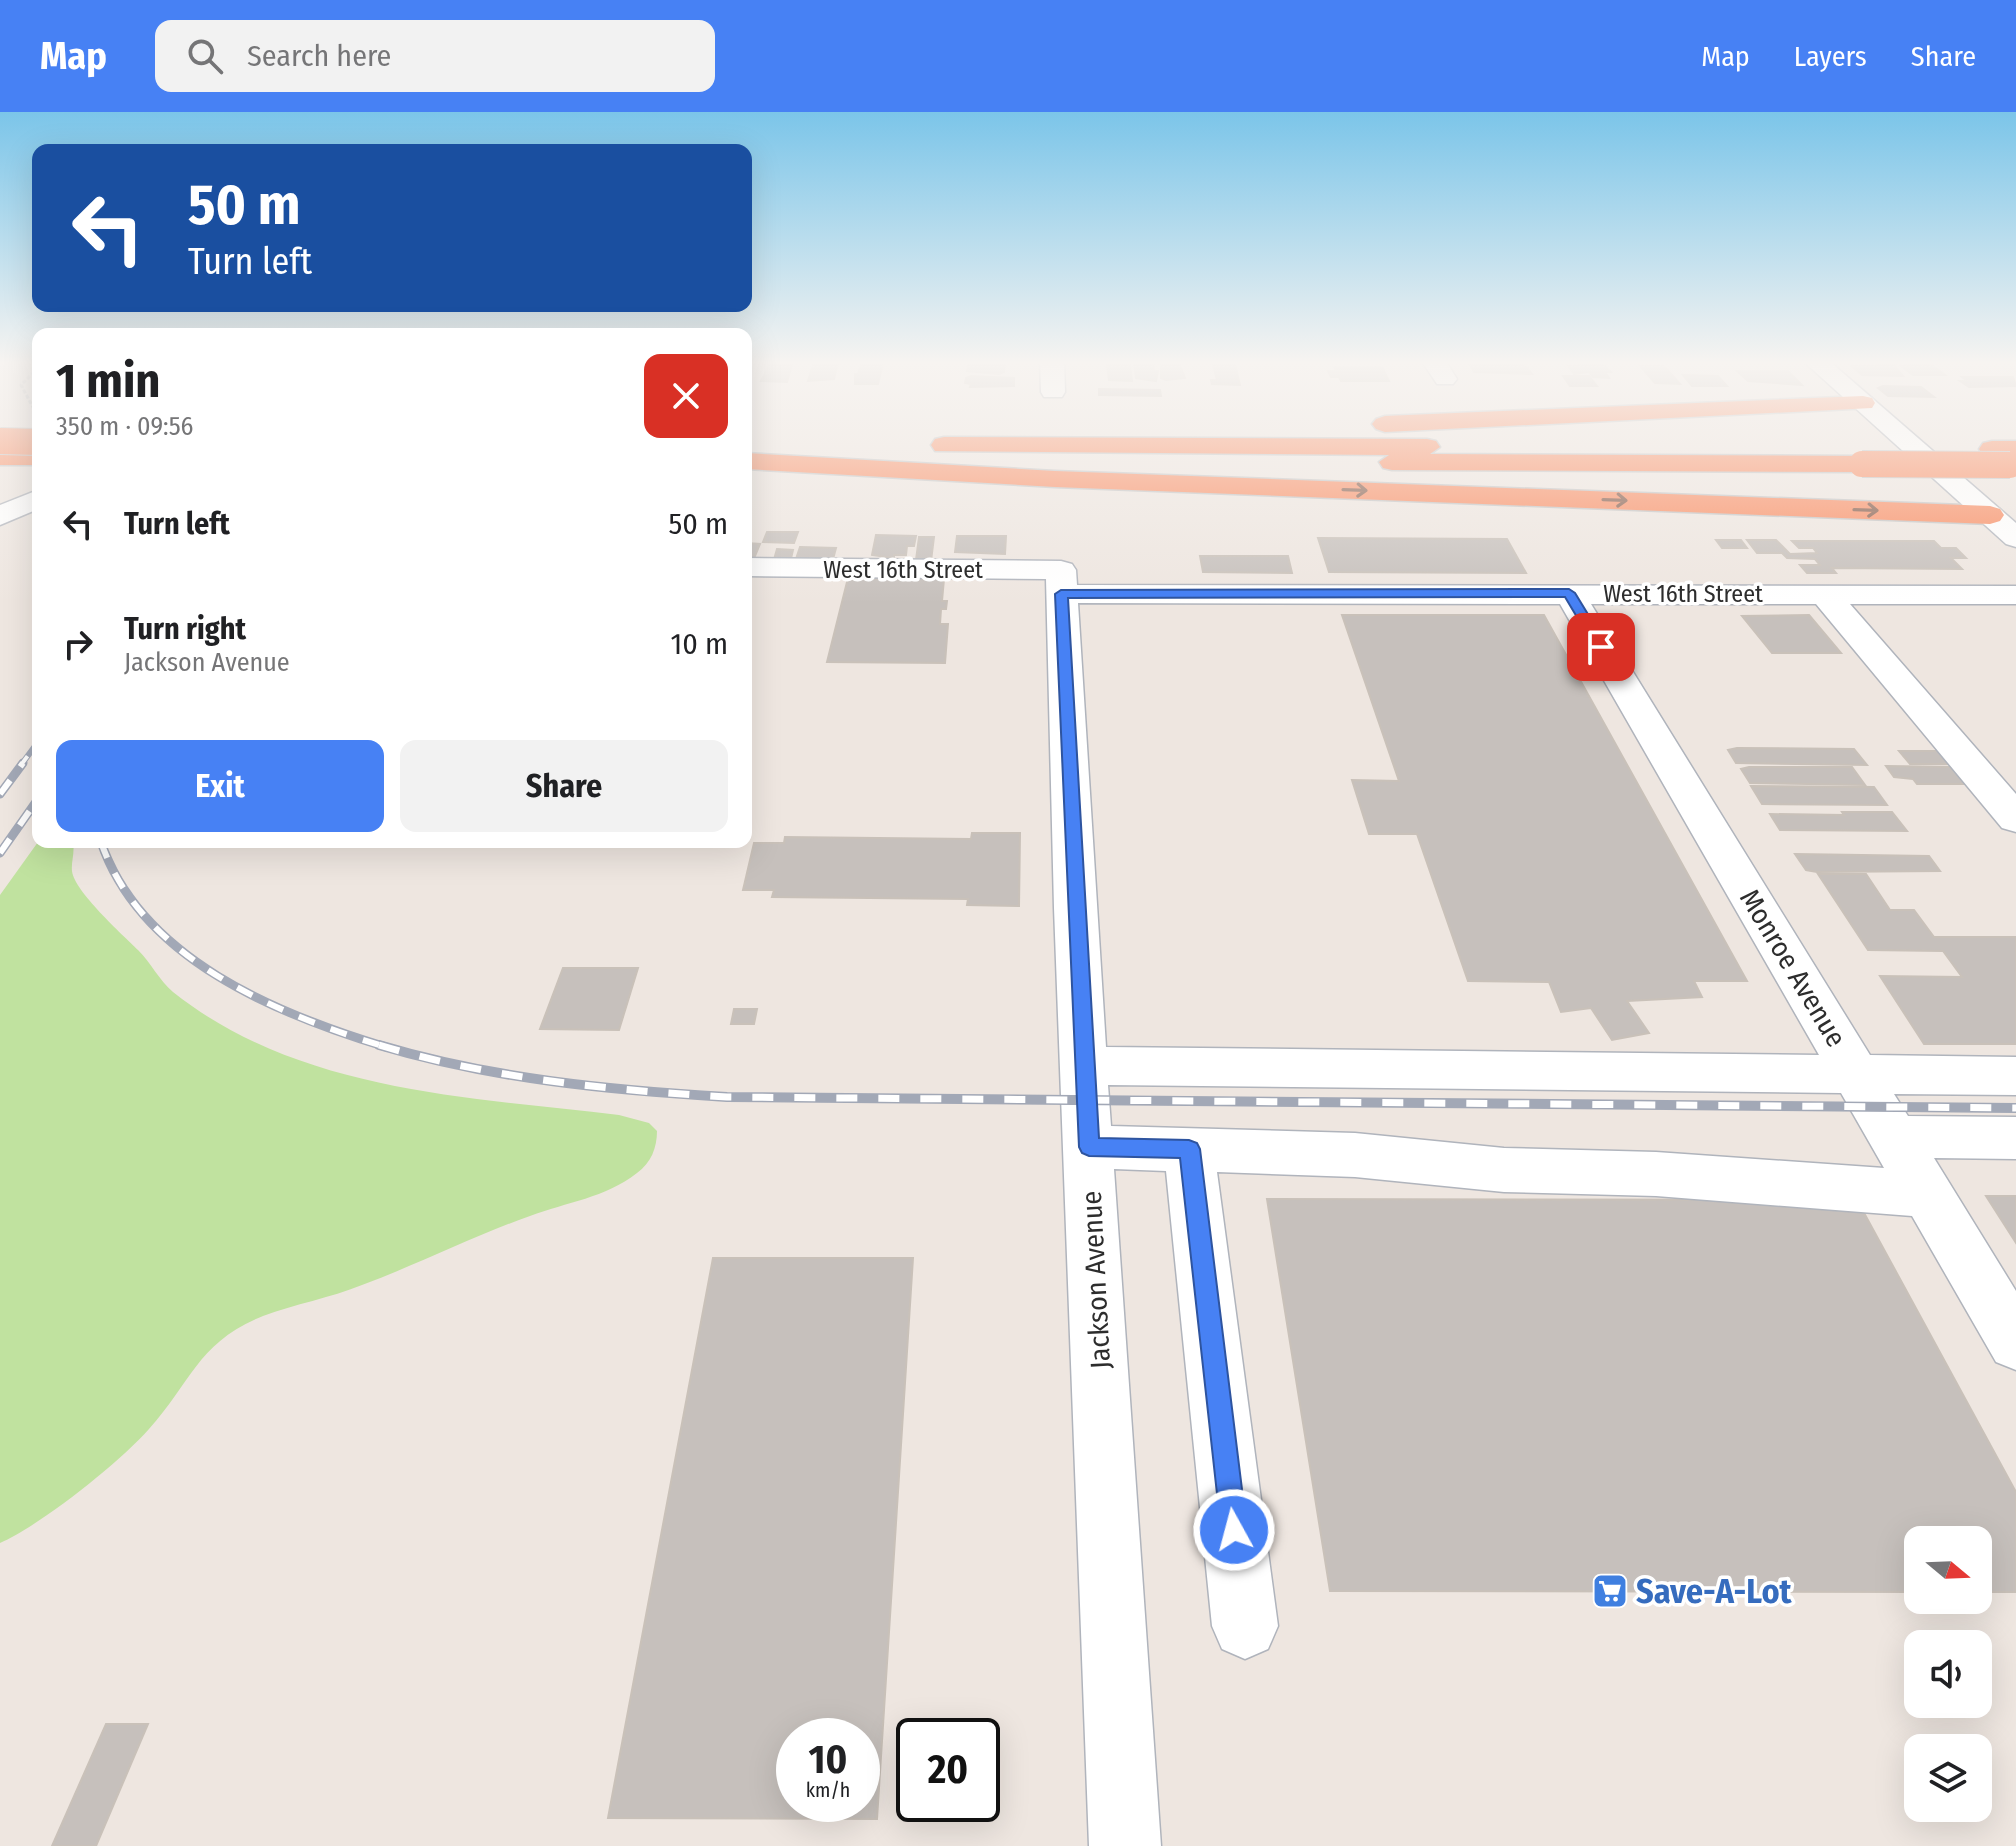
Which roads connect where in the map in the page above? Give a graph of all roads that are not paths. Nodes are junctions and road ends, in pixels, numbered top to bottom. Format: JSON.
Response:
{"nodes":[{"id":1,"x":0,"y":441,"type":"edge"},
{"id":2,"x":1073,"y":441,"type":"edge"},
{"id":3,"x":1906,"y":441,"type":"edge"},
{"id":4,"x":32,"y":442,"type":"edge"},
{"id":5,"x":752,"y":445,"type":"edge"},
{"id":6,"x":1007,"y":446,"type":"junction"},
{"id":7,"x":1854,"y":456,"type":"junction"},
{"id":8,"x":0,"y":457,"type":"edge"},
{"id":9,"x":32,"y":457,"type":"edge"},
{"id":10,"x":2008,"y":457,"type":"edge"},
{"id":11,"x":752,"y":460,"type":"edge"},
{"id":12,"x":752,"y":460,"type":"edge"},
{"id":13,"x":32,"y":501,"type":"edge"},
{"id":14,"x":1990,"y":515,"type":"junction"},
{"id":15,"x":0,"y":516,"type":"edge"},
{"id":16,"x":2016,"y":538,"type":"edge"},
{"id":17,"x":752,"y":567,"type":"edge"},
{"id":18,"x":1061,"y":582,"type":"junction"},
{"id":19,"x":1569,"y":593,"type":"junction"},
{"id":20,"x":1824,"y":594,"type":"junction"},
{"id":21,"x":2016,"y":595,"type":"edge"},
{"id":22,"x":2016,"y":819,"type":"edge"},
{"id":23,"x":1084,"y":1066,"type":"junction"},
{"id":24,"x":1856,"y":1074,"type":"junction"},
{"id":25,"x":2016,"y":1076,"type":"edge"},
{"id":26,"x":1895,"y":1137,"type":"junction"},
{"id":27,"x":2016,"y":1138,"type":"edge"},
{"id":28,"x":1089,"y":1147,"type":"junction"},
{"id":29,"x":1189,"y":1149,"type":"junction"},
{"id":30,"x":1928,"y":1194,"type":"junction"},
{"id":31,"x":2016,"y":1343,"type":"edge"},
{"id":32,"x":1245,"y":1626,"type":"dead end"},
{"id":33,"x":1125,"y":1846,"type":"edge"}],
"edges":[{"from":1,"to":4,"type":"highway","bridge":true},
{"from":2,"to":6,"type":"highway"},
{"from":3,"to":14,"type":"street"},
{"from":5,"to":6,"type":"highway"},
{"from":6,"to":7,"type":"highway"},
{"from":7,"to":10,"type":"highway","bridge":true},
{"from":7,"to":12,"type":"highway"},
{"from":8,"to":9,"type":"highway"},
{"from":11,"to":14,"type":"highway","one_way":true},
{"from":13,"to":15,"type":"street"},
{"from":14,"to":16,"type":"street"},
{"from":17,"to":18,"type":"street","name":"West 16th Street"},
{"from":18,"to":19,"type":"street","name":"West 16th Street"},
{"from":18,"to":23,"type":"street","name":"Jackson Avenue"},
{"from":19,"to":20,"type":"street","name":"West 16th Street"},
{"from":19,"to":24,"type":"street","name":"Monroe Avenue"},
{"from":20,"to":21,"type":"street","name":"West 16th Street"},
{"from":20,"to":22,"type":"street"},
{"from":23,"to":24,"type":"street"},
{"from":23,"to":28,"type":"street","name":"Jackson Avenue"},
{"from":24,"to":25,"type":"street"},
{"from":24,"to":26,"type":"street","name":"Monroe Avenue"},
{"from":26,"to":27,"type":"street"},
{"from":26,"to":30,"type":"street","name":"Monroe Avenue"},
{"from":28,"to":29,"type":"street"},
{"from":28,"to":33,"type":"street","name":"Jackson Avenue"},
{"from":29,"to":30,"type":"street"},
{"from":29,"to":32,"type":"street"},
{"from":30,"to":31,"type":"street","name":"Monroe Avenue"}]}
